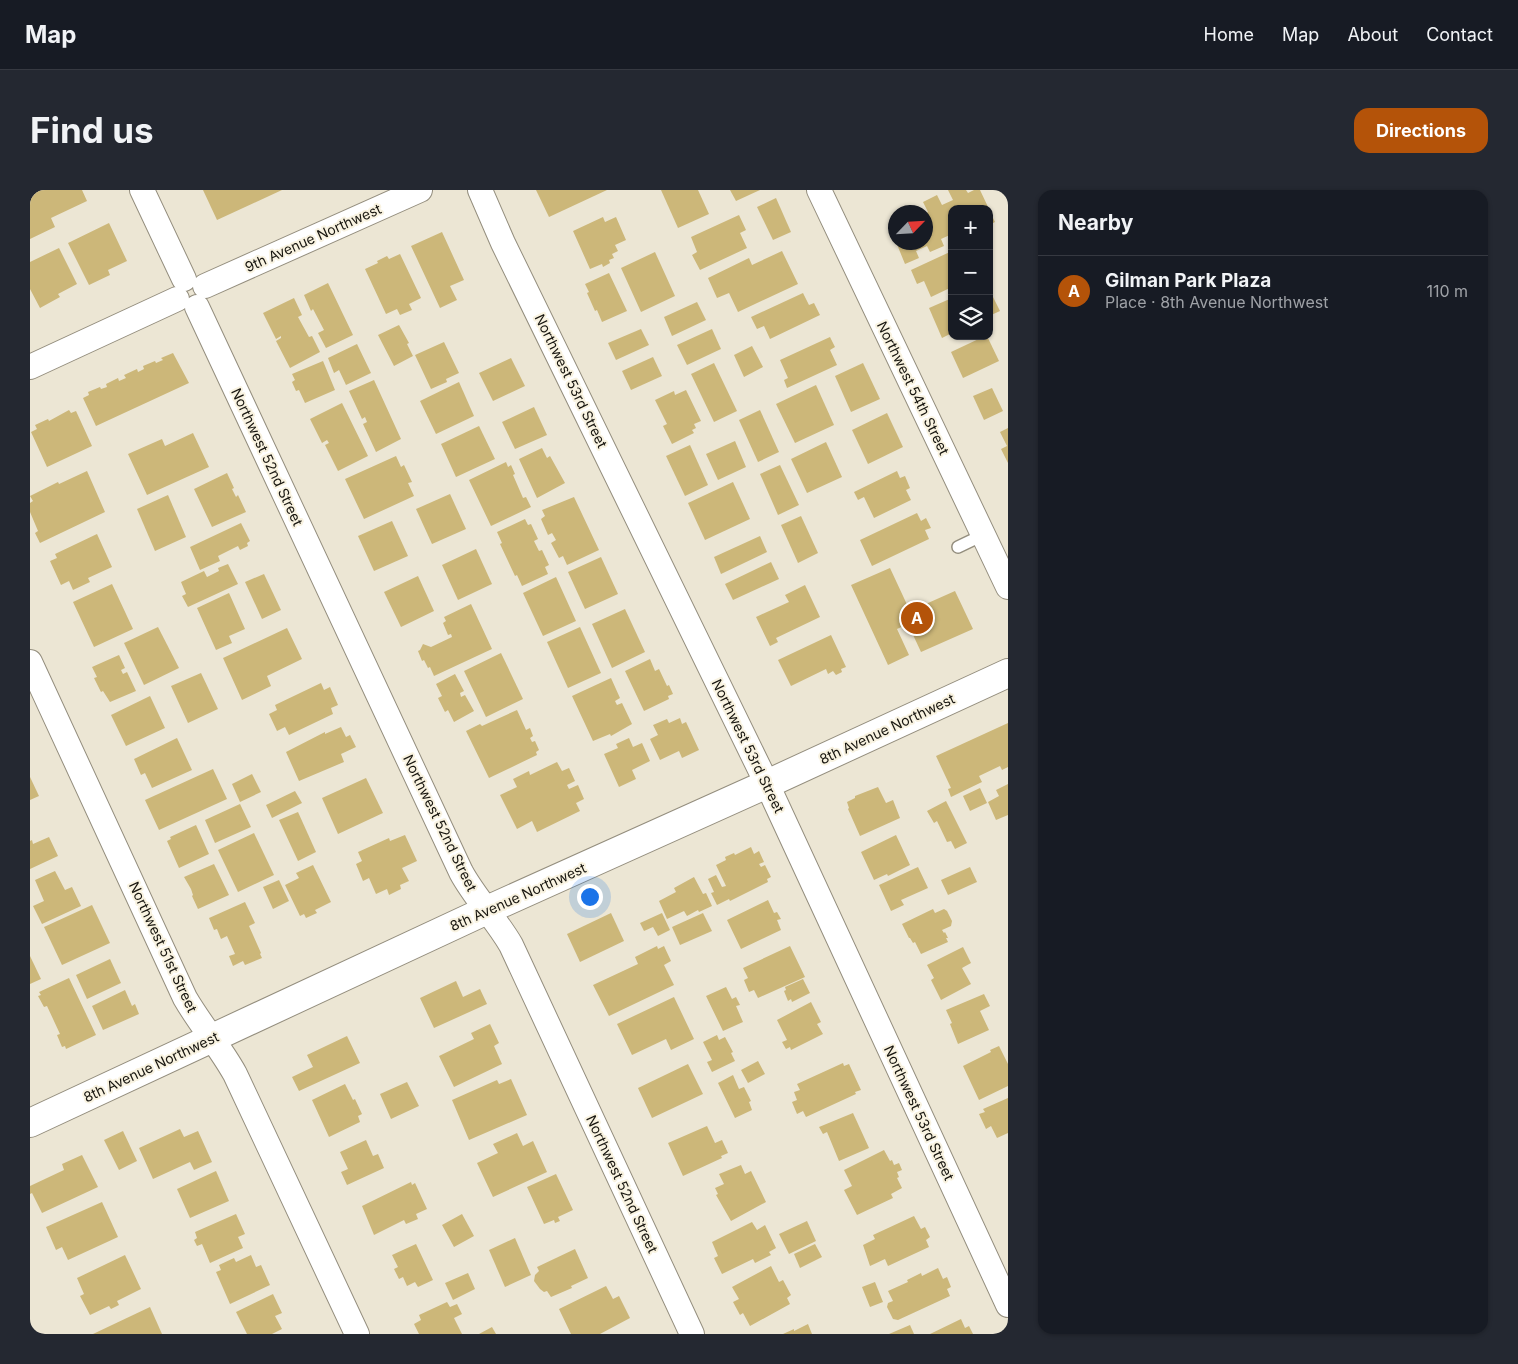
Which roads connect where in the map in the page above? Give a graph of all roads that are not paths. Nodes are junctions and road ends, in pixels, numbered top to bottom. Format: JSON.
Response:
{"nodes":[{"id":1,"x":142,"y":190,"type":"edge"},
{"id":2,"x":420,"y":190,"type":"edge"},
{"id":3,"x":480,"y":190,"type":"edge"},
{"id":4,"x":819,"y":190,"type":"edge"},
{"id":5,"x":191,"y":293,"type":"junction"},
{"id":6,"x":30,"y":367,"type":"edge"},
{"id":7,"x":983,"y":535,"type":"junction"},
{"id":8,"x":958,"y":547,"type":"dead end"},
{"id":9,"x":1008,"y":587,"type":"edge"},
{"id":10,"x":30,"y":662,"type":"edge"},
{"id":11,"x":1008,"y":672,"type":"edge"},
{"id":12,"x":767,"y":784,"type":"junction"},
{"id":13,"x":487,"y":910,"type":"junction"},
{"id":14,"x":212,"y":1038,"type":"junction"},
{"id":15,"x":30,"y":1123,"type":"edge"},
{"id":16,"x":1008,"y":1305,"type":"edge"},
{"id":17,"x":357,"y":1334,"type":"edge"},
{"id":18,"x":692,"y":1334,"type":"edge"}],
"edges":[{"from":1,"to":5,"type":"street","name":"Northwest 52nd Street"},
{"from":2,"to":5,"type":"street","name":"9th Avenue Northwest"},
{"from":3,"to":12,"type":"street","name":"Northwest 53rd Street"},
{"from":4,"to":7,"type":"street","name":"Northwest 54th Street"},
{"from":5,"to":6,"type":"street","name":"9th Avenue Northwest"},
{"from":5,"to":13,"type":"street","name":"Northwest 52nd Street"},
{"from":7,"to":8,"type":"lane"},
{"from":7,"to":9,"type":"street","name":"Northwest 54th Street"},
{"from":10,"to":14,"type":"street","name":"Northwest 51st Street"},
{"from":11,"to":12,"type":"main road","name":"8th Avenue Northwest"},
{"from":12,"to":13,"type":"main road","name":"8th Avenue Northwest"},
{"from":12,"to":16,"type":"street","name":"Northwest 53rd Street"},
{"from":13,"to":14,"type":"main road","name":"8th Avenue Northwest"},
{"from":13,"to":18,"type":"street","name":"Northwest 52nd Street"},
{"from":14,"to":15,"type":"main road","name":"8th Avenue Northwest"},
{"from":14,"to":17,"type":"street","name":"Northwest 51st Street"}]}
